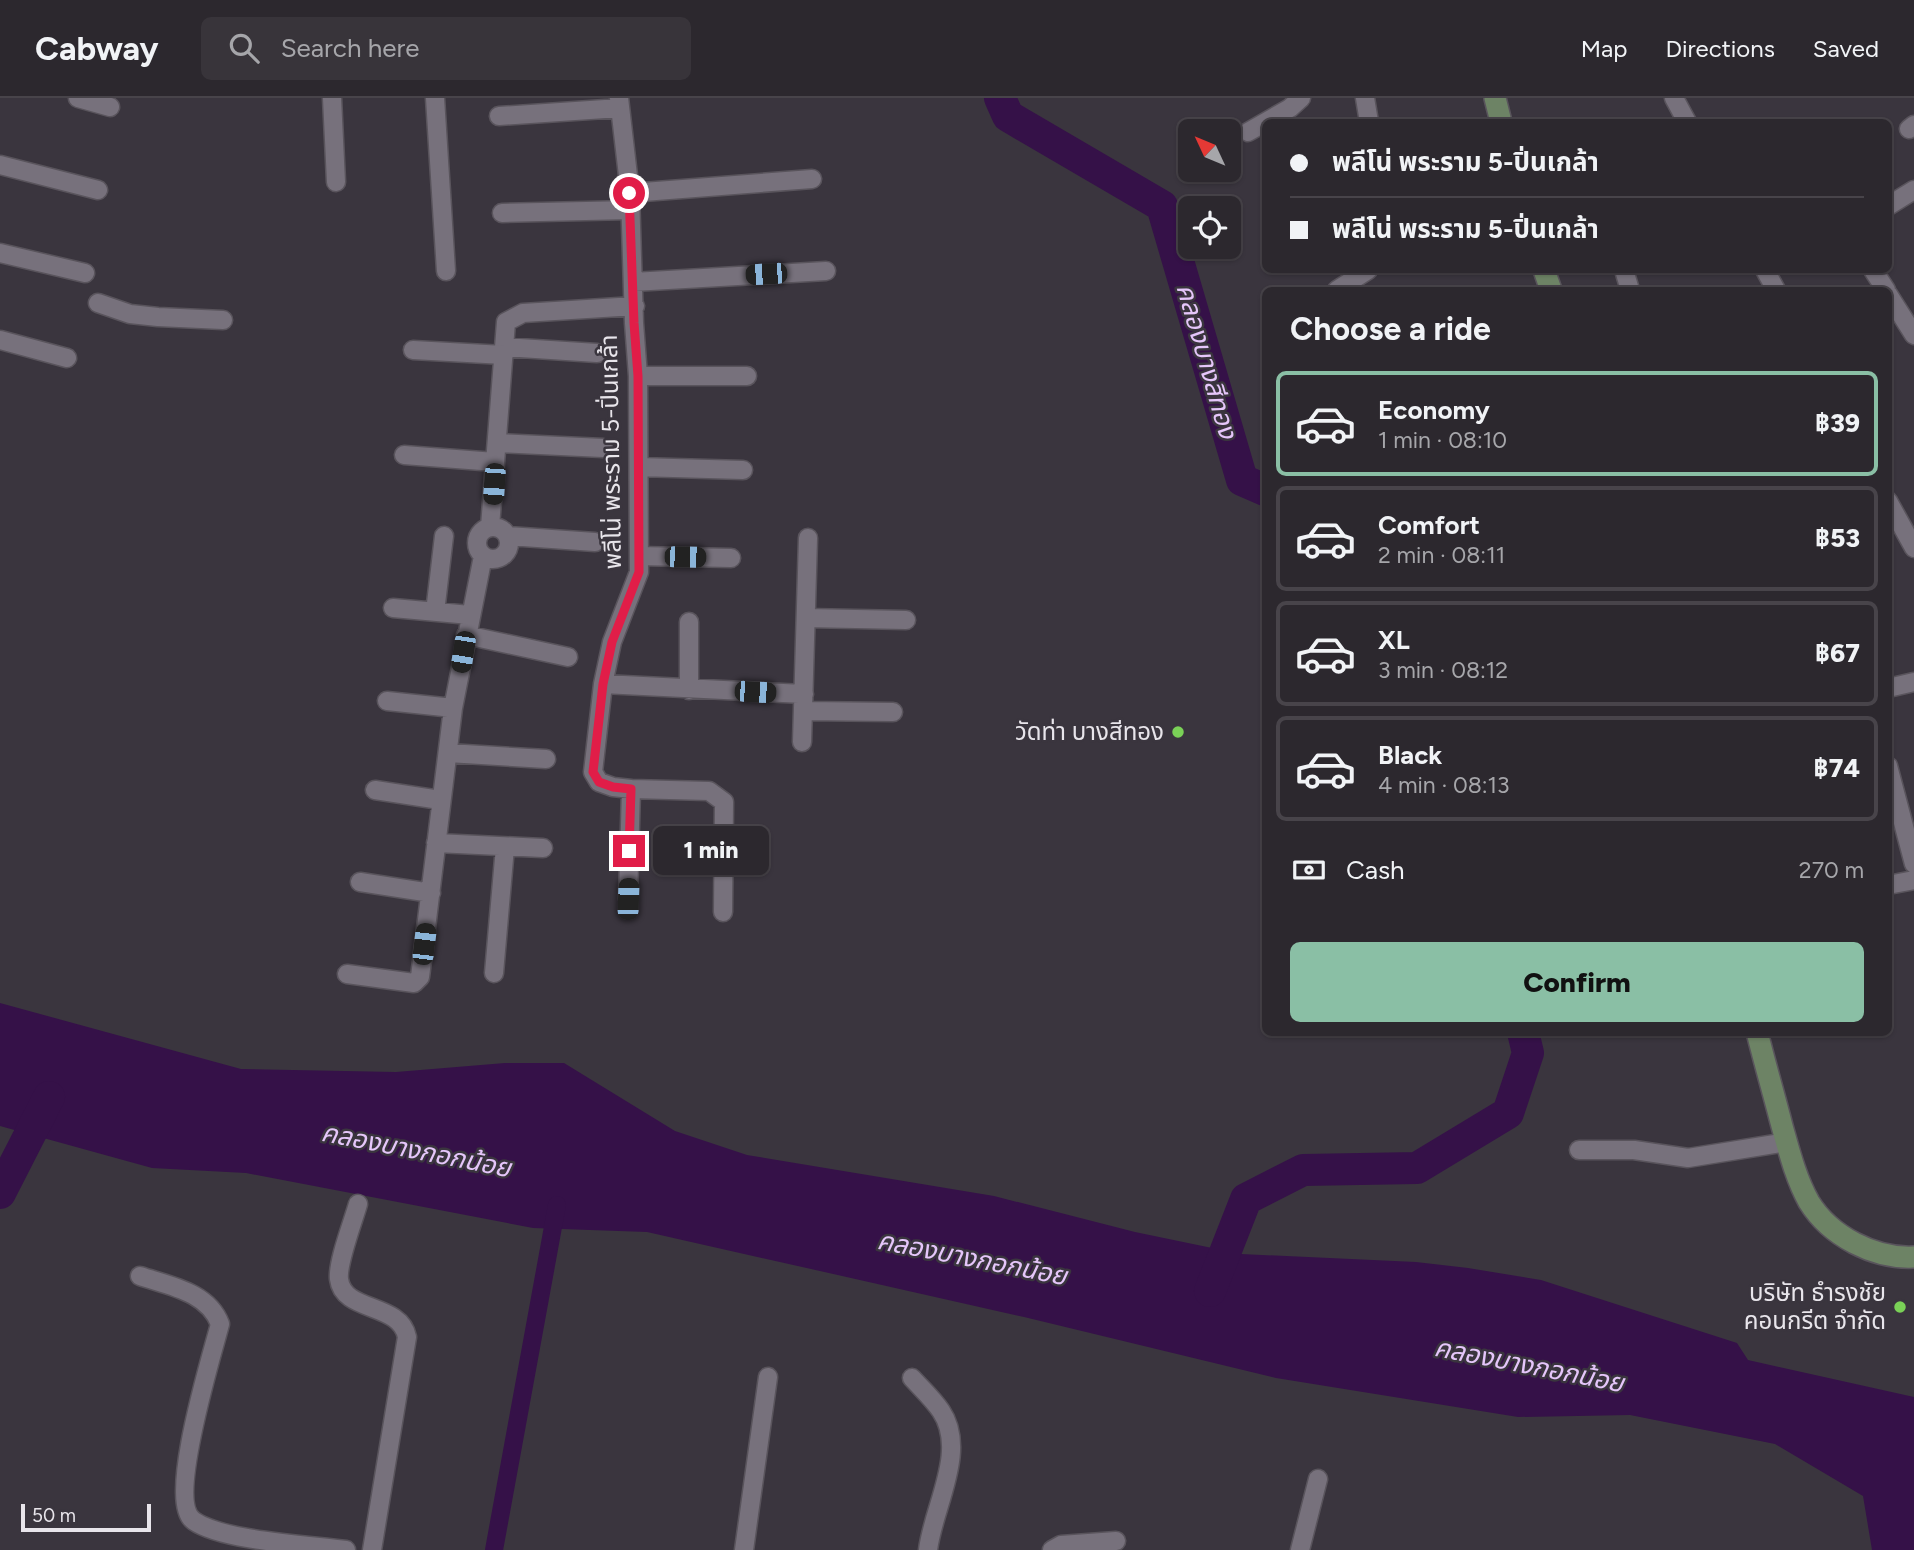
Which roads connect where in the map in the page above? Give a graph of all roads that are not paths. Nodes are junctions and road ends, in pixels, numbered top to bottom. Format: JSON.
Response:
{"nodes":[{"id":1,"x":78,"y":98,"type":"edge"},
{"id":2,"x":331,"y":98,"type":"edge"},
{"id":3,"x":435,"y":98,"type":"edge"},
{"id":4,"x":1301,"y":98,"type":"edge"},
{"id":5,"x":1365,"y":98,"type":"edge"},
{"id":6,"x":1495,"y":98,"type":"edge"},
{"id":7,"x":1674,"y":98,"type":"edge"},
{"id":8,"x":620,"y":103,"type":"edge"},
{"id":9,"x":110,"y":107,"type":"dead end"},
{"id":10,"x":499,"y":117,"type":"dead end"},
{"id":11,"x":1271,"y":119,"type":"edge"},
{"id":12,"x":1368,"y":119,"type":"edge"},
{"id":13,"x":1501,"y":119,"type":"edge"},
{"id":14,"x":1685,"y":119,"type":"edge"},
{"id":15,"x":1262,"y":124,"type":"edge"},
{"id":16,"x":1248,"y":132,"type":"dead end"},
{"id":17,"x":0,"y":165,"type":"edge"},
{"id":18,"x":812,"y":179,"type":"dead end"},
{"id":19,"x":336,"y":182,"type":"dead end"},
{"id":20,"x":99,"y":190,"type":"dead end"},
{"id":21,"x":1914,"y":190,"type":"edge"},
{"id":22,"x":630,"y":202,"type":"junction"},
{"id":23,"x":1892,"y":204,"type":"edge"},
{"id":24,"x":502,"y":213,"type":"dead end"},
{"id":25,"x":0,"y":253,"type":"edge"},
{"id":26,"x":446,"y":271,"type":"dead end"},
{"id":27,"x":825,"y":271,"type":"dead end"},
{"id":28,"x":85,"y":273,"type":"dead end"},
{"id":29,"x":1363,"y":273,"type":"edge"},
{"id":30,"x":633,"y":282,"type":"junction"},
{"id":31,"x":1342,"y":287,"type":"edge"},
{"id":32,"x":1892,"y":300,"type":"edge"},
{"id":33,"x":97,"y":303,"type":"dead end"},
{"id":34,"x":635,"y":306,"type":"junction"},
{"id":35,"x":223,"y":320,"type":"dead end"},
{"id":36,"x":1914,"y":335,"type":"edge"},
{"id":37,"x":0,"y":340,"type":"edge"},
{"id":38,"x":413,"y":350,"type":"dead end"},
{"id":39,"x":505,"y":351,"type":"junction"},
{"id":40,"x":597,"y":353,"type":"dead end"},
{"id":41,"x":67,"y":358,"type":"dead end"},
{"id":42,"x":638,"y":376,"type":"junction"},
{"id":43,"x":747,"y":376,"type":"dead end"},
{"id":44,"x":496,"y":443,"type":"junction"},
{"id":45,"x":603,"y":447,"type":"dead end"},
{"id":46,"x":404,"y":455,"type":"dead end"},
{"id":47,"x":495,"y":462,"type":"junction"},
{"id":48,"x":639,"y":467,"type":"junction"},
{"id":49,"x":743,"y":470,"type":"dead end"},
{"id":50,"x":1892,"y":507,"type":"edge"},
{"id":51,"x":490,"y":527,"type":"junction"},
{"id":52,"x":508,"y":536,"type":"junction"},
{"id":53,"x":444,"y":537,"type":"dead end"},
{"id":54,"x":808,"y":538,"type":"dead end"},
{"id":55,"x":595,"y":542,"type":"dead end"},
{"id":56,"x":1914,"y":548,"type":"edge"},
{"id":57,"x":483,"y":556,"type":"junction"},
{"id":58,"x":639,"y":556,"type":"junction"},
{"id":59,"x":731,"y":558,"type":"dead end"},
{"id":60,"x":393,"y":608,"type":"dead end"},
{"id":61,"x":435,"y":612,"type":"junction"},
{"id":62,"x":470,"y":615,"type":"junction"},
{"id":63,"x":806,"y":618,"type":"junction"},
{"id":64,"x":906,"y":620,"type":"dead end"},
{"id":65,"x":689,"y":622,"type":"dead end"},
{"id":66,"x":466,"y":635,"type":"junction"},
{"id":67,"x":568,"y":657,"type":"dead end"},
{"id":68,"x":1914,"y":682,"type":"edge"},
{"id":69,"x":603,"y":684,"type":"junction"},
{"id":70,"x":1892,"y":687,"type":"edge"},
{"id":71,"x":689,"y":690,"type":"junction"},
{"id":72,"x":387,"y":701,"type":"dead end"},
{"id":73,"x":804,"y":703,"type":"junction"},
{"id":74,"x":453,"y":708,"type":"junction"},
{"id":75,"x":893,"y":712,"type":"dead end"},
{"id":76,"x":803,"y":742,"type":"dead end"},
{"id":77,"x":448,"y":753,"type":"junction"},
{"id":78,"x":546,"y":759,"type":"dead end"},
{"id":79,"x":1892,"y":781,"type":"edge"},
{"id":80,"x":631,"y":789,"type":"junction"},
{"id":81,"x":375,"y":790,"type":"dead end"},
{"id":82,"x":440,"y":800,"type":"junction"},
{"id":83,"x":436,"y":843,"type":"junction"},
{"id":84,"x":505,"y":846,"type":"junction"},
{"id":85,"x":543,"y":849,"type":"dead end"},
{"id":86,"x":1914,"y":864,"type":"edge"},
{"id":87,"x":1914,"y":880,"type":"edge"},
{"id":88,"x":360,"y":882,"type":"dead end"},
{"id":89,"x":1892,"y":884,"type":"edge"},
{"id":90,"x":430,"y":893,"type":"junction"},
{"id":91,"x":628,"y":899,"type":"dead end"},
{"id":92,"x":723,"y":912,"type":"dead end"},
{"id":93,"x":494,"y":973,"type":"dead end"},
{"id":94,"x":347,"y":974,"type":"dead end"},
{"id":95,"x":1757,"y":1036,"type":"edge"},
{"id":96,"x":1787,"y":1142,"type":"junction"},
{"id":97,"x":1579,"y":1150,"type":"dead end"},
{"id":98,"x":358,"y":1204,"type":"dead end"},
{"id":99,"x":1914,"y":1257,"type":"edge"},
{"id":100,"x":140,"y":1276,"type":"dead end"},
{"id":101,"x":768,"y":1377,"type":"dead end"},
{"id":102,"x":912,"y":1378,"type":"dead end"},
{"id":103,"x":1318,"y":1479,"type":"dead end"},
{"id":104,"x":1116,"y":1541,"type":"dead end"},
{"id":105,"x":346,"y":1550,"type":"edge"},
{"id":106,"x":372,"y":1550,"type":"edge"},
{"id":107,"x":744,"y":1550,"type":"edge"},
{"id":108,"x":928,"y":1550,"type":"edge"},
{"id":109,"x":1052,"y":1550,"type":"edge"},
{"id":110,"x":1300,"y":1550,"type":"edge"}],
"edges":[{"from":1,"to":9,"type":"street"},
{"from":2,"to":19,"type":"street"},
{"from":3,"to":26,"type":"street"},
{"from":4,"to":11,"type":"street"},
{"from":5,"to":12,"type":"street"},
{"from":6,"to":13,"type":"main road"},
{"from":7,"to":14,"type":"street"},
{"from":8,"to":10,"type":"street"},
{"from":8,"to":22,"type":"street","name":"พลีโน่ พระราม 5-ปิ่นเกล้า"},
{"from":15,"to":16,"type":"street"},
{"from":17,"to":20,"type":"street"},
{"from":18,"to":22,"type":"street"},
{"from":21,"to":23,"type":"street"},
{"from":22,"to":24,"type":"street"},
{"from":22,"to":30,"type":"street","name":"พลีโน่ พระราม 5-ปิ่นเกล้า"},
{"from":25,"to":28,"type":"street"},
{"from":27,"to":30,"type":"street"},
{"from":29,"to":31,"type":"street"},
{"from":30,"to":34,"type":"street","name":"พลีโน่ พระราม 5-ปิ่นเกล้า"},
{"from":32,"to":36,"type":"street"},
{"from":33,"to":35,"type":"street"},
{"from":34,"to":39,"type":"street"},
{"from":34,"to":42,"type":"street","name":"พลีโน่ พระราม 5-ปิ่นเกล้า"},
{"from":37,"to":41,"type":"street"},
{"from":38,"to":39,"type":"street"},
{"from":39,"to":40,"type":"street"},
{"from":39,"to":44,"type":"street"},
{"from":42,"to":43,"type":"street"},
{"from":42,"to":48,"type":"street","name":"พลีโน่ พระราม 5-ปิ่นเกล้า"},
{"from":44,"to":45,"type":"street"},
{"from":44,"to":47,"type":"street"},
{"from":46,"to":47,"type":"street"},
{"from":47,"to":51,"type":"street"},
{"from":48,"to":49,"type":"street"},
{"from":48,"to":58,"type":"street","name":"พลีโน่ พระราม 5-ปิ่นเกล้า"},
{"from":50,"to":56,"type":"street"},
{"from":51,"to":52,"type":"street"},
{"from":51,"to":57,"type":"street"},
{"from":52,"to":55,"type":"street"},
{"from":52,"to":57,"type":"street"},
{"from":53,"to":61,"type":"street"},
{"from":54,"to":63,"type":"street"},
{"from":57,"to":62,"type":"street"},
{"from":58,"to":59,"type":"street"},
{"from":58,"to":69,"type":"street","name":"พลีโน่ พระราม 5-ปิ่นเกล้า"},
{"from":60,"to":61,"type":"street"},
{"from":61,"to":62,"type":"street"},
{"from":62,"to":66,"type":"street"},
{"from":63,"to":64,"type":"street"},
{"from":63,"to":73,"type":"street"},
{"from":65,"to":71,"type":"street"},
{"from":66,"to":67,"type":"street"},
{"from":66,"to":74,"type":"street"},
{"from":68,"to":70,"type":"street"},
{"from":69,"to":71,"type":"street"},
{"from":69,"to":80,"type":"street","name":"พลีโน่ พระราม 5-ปิ่นเกล้า"},
{"from":71,"to":73,"type":"street"},
{"from":72,"to":74,"type":"street"},
{"from":73,"to":75,"type":"street"},
{"from":73,"to":76,"type":"street"},
{"from":74,"to":77,"type":"street"},
{"from":77,"to":78,"type":"street"},
{"from":77,"to":82,"type":"street"},
{"from":79,"to":86,"type":"street"},
{"from":80,"to":91,"type":"street"},
{"from":80,"to":92,"type":"street","name":"พลีโน่ พระราม 5-ปิ่นเกล้า"},
{"from":81,"to":82,"type":"street"},
{"from":82,"to":83,"type":"street"},
{"from":83,"to":84,"type":"street"},
{"from":83,"to":90,"type":"street"},
{"from":84,"to":85,"type":"street"},
{"from":84,"to":93,"type":"street"},
{"from":87,"to":89,"type":"street"},
{"from":88,"to":90,"type":"street"},
{"from":90,"to":94,"type":"street"},
{"from":95,"to":96,"type":"main road"},
{"from":96,"to":97,"type":"street"},
{"from":96,"to":99,"type":"main road"},
{"from":98,"to":106,"type":"street"},
{"from":100,"to":105,"type":"street"},
{"from":101,"to":107,"type":"street"},
{"from":102,"to":108,"type":"street"},
{"from":103,"to":110,"type":"street"},
{"from":104,"to":109,"type":"street"}]}
